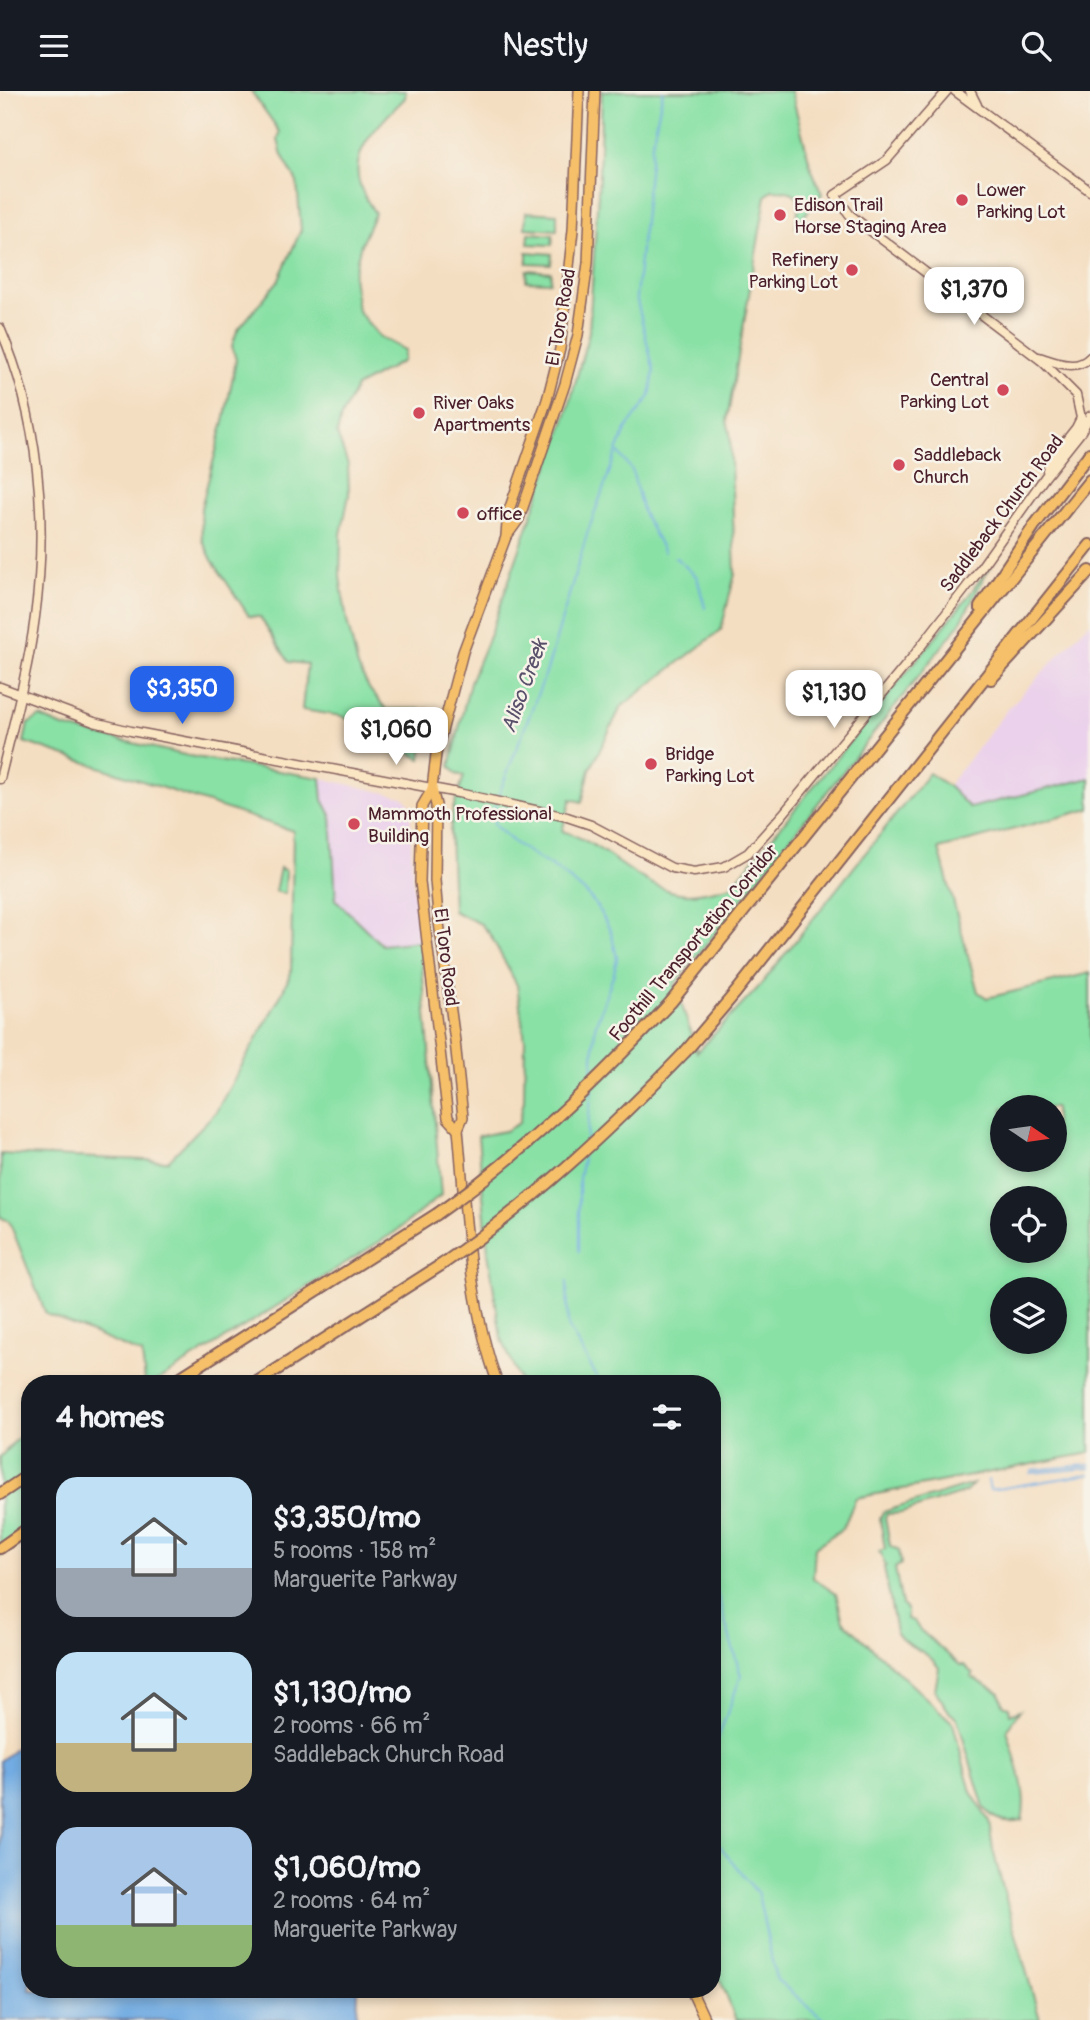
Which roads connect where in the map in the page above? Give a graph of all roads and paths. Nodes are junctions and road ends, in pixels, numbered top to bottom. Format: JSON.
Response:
{"nodes":[{"id":1,"x":579,"y":91,"type":"edge"},
{"id":2,"x":595,"y":91,"type":"edge"},
{"id":3,"x":947,"y":91,"type":"edge"},
{"id":4,"x":955,"y":91,"type":"edge"},
{"id":5,"x":970,"y":91,"type":"edge"},
{"id":6,"x":981,"y":110,"type":"junction"},
{"id":7,"x":1090,"y":191,"type":"edge"},
{"id":8,"x":0,"y":328,"type":"edge"},
{"id":9,"x":1036,"y":356,"type":"junction"},
{"id":10,"x":1090,"y":357,"type":"edge"},
{"id":11,"x":1090,"y":416,"type":"edge"},
{"id":12,"x":1090,"y":453,"type":"edge"},
{"id":13,"x":1045,"y":477,"type":"junction"},
{"id":14,"x":1090,"y":480,"type":"edge"},
{"id":15,"x":506,"y":537,"type":"junction"},
{"id":16,"x":1090,"y":545,"type":"edge"},
{"id":17,"x":1090,"y":571,"type":"edge"},
{"id":18,"x":938,"y":669,"type":"junction"},
{"id":19,"x":0,"y":687,"type":"edge"},
{"id":20,"x":19,"y":696,"type":"junction"},
{"id":21,"x":921,"y":756,"type":"junction"},
{"id":22,"x":0,"y":779,"type":"edge"},
{"id":23,"x":432,"y":789,"type":"junction"},
{"id":24,"x":458,"y":1129,"type":"junction"},
{"id":25,"x":184,"y":1375,"type":"edge"},
{"id":26,"x":268,"y":1375,"type":"edge"},
{"id":27,"x":495,"y":1375,"type":"edge"},
{"id":28,"x":21,"y":1480,"type":"edge"},
{"id":29,"x":0,"y":1494,"type":"edge"},
{"id":30,"x":21,"y":1533,"type":"edge"},
{"id":31,"x":0,"y":1548,"type":"edge"},
{"id":32,"x":695,"y":1998,"type":"edge"},
{"id":33,"x":705,"y":2020,"type":"edge"}],
"edges":[{"from":1,"to":15,"type":"main road","name":"El Toro Road"},
{"from":2,"to":15,"type":"main road","name":"El Toro Road"},
{"from":3,"to":9,"type":"main road"},
{"from":4,"to":6,"type":"main road"},
{"from":5,"to":6,"type":"main road"},
{"from":6,"to":7,"type":"main road"},
{"from":8,"to":20,"type":"main road"},
{"from":9,"to":10,"type":"main road"},
{"from":9,"to":13,"type":"main road"},
{"from":11,"to":13,"type":"main road","name":"Saddleback Church Road"},
{"from":12,"to":18,"type":"highway"},
{"from":13,"to":23,"type":"main road","name":"Saddleback Church Road"},
{"from":14,"to":18,"type":"highway","name":"Foothill Transportation Corridor"},
{"from":15,"to":23,"type":"main road","name":"El Toro Road"},
{"from":16,"to":21,"type":"highway"},
{"from":17,"to":21,"type":"highway"},
{"from":18,"to":25,"type":"highway","name":"Foothill Transportation Corridor","bridge":true},
{"from":19,"to":20,"type":"main road","name":"Saddleback Church Road"},
{"from":20,"to":22,"type":"main road"},
{"from":20,"to":23,"type":"main road","name":"Saddleback Church Road"},
{"from":21,"to":26,"type":"highway","bridge":true},
{"from":23,"to":24,"type":"main road","name":"El Toro Road"},
{"from":23,"to":24,"type":"main road","name":"El Toro Road"},
{"from":24,"to":27,"type":"main road","name":"El Toro Road"},
{"from":28,"to":29,"type":"highway"},
{"from":30,"to":31,"type":"highway"},
{"from":32,"to":33,"type":"main road"}]}
